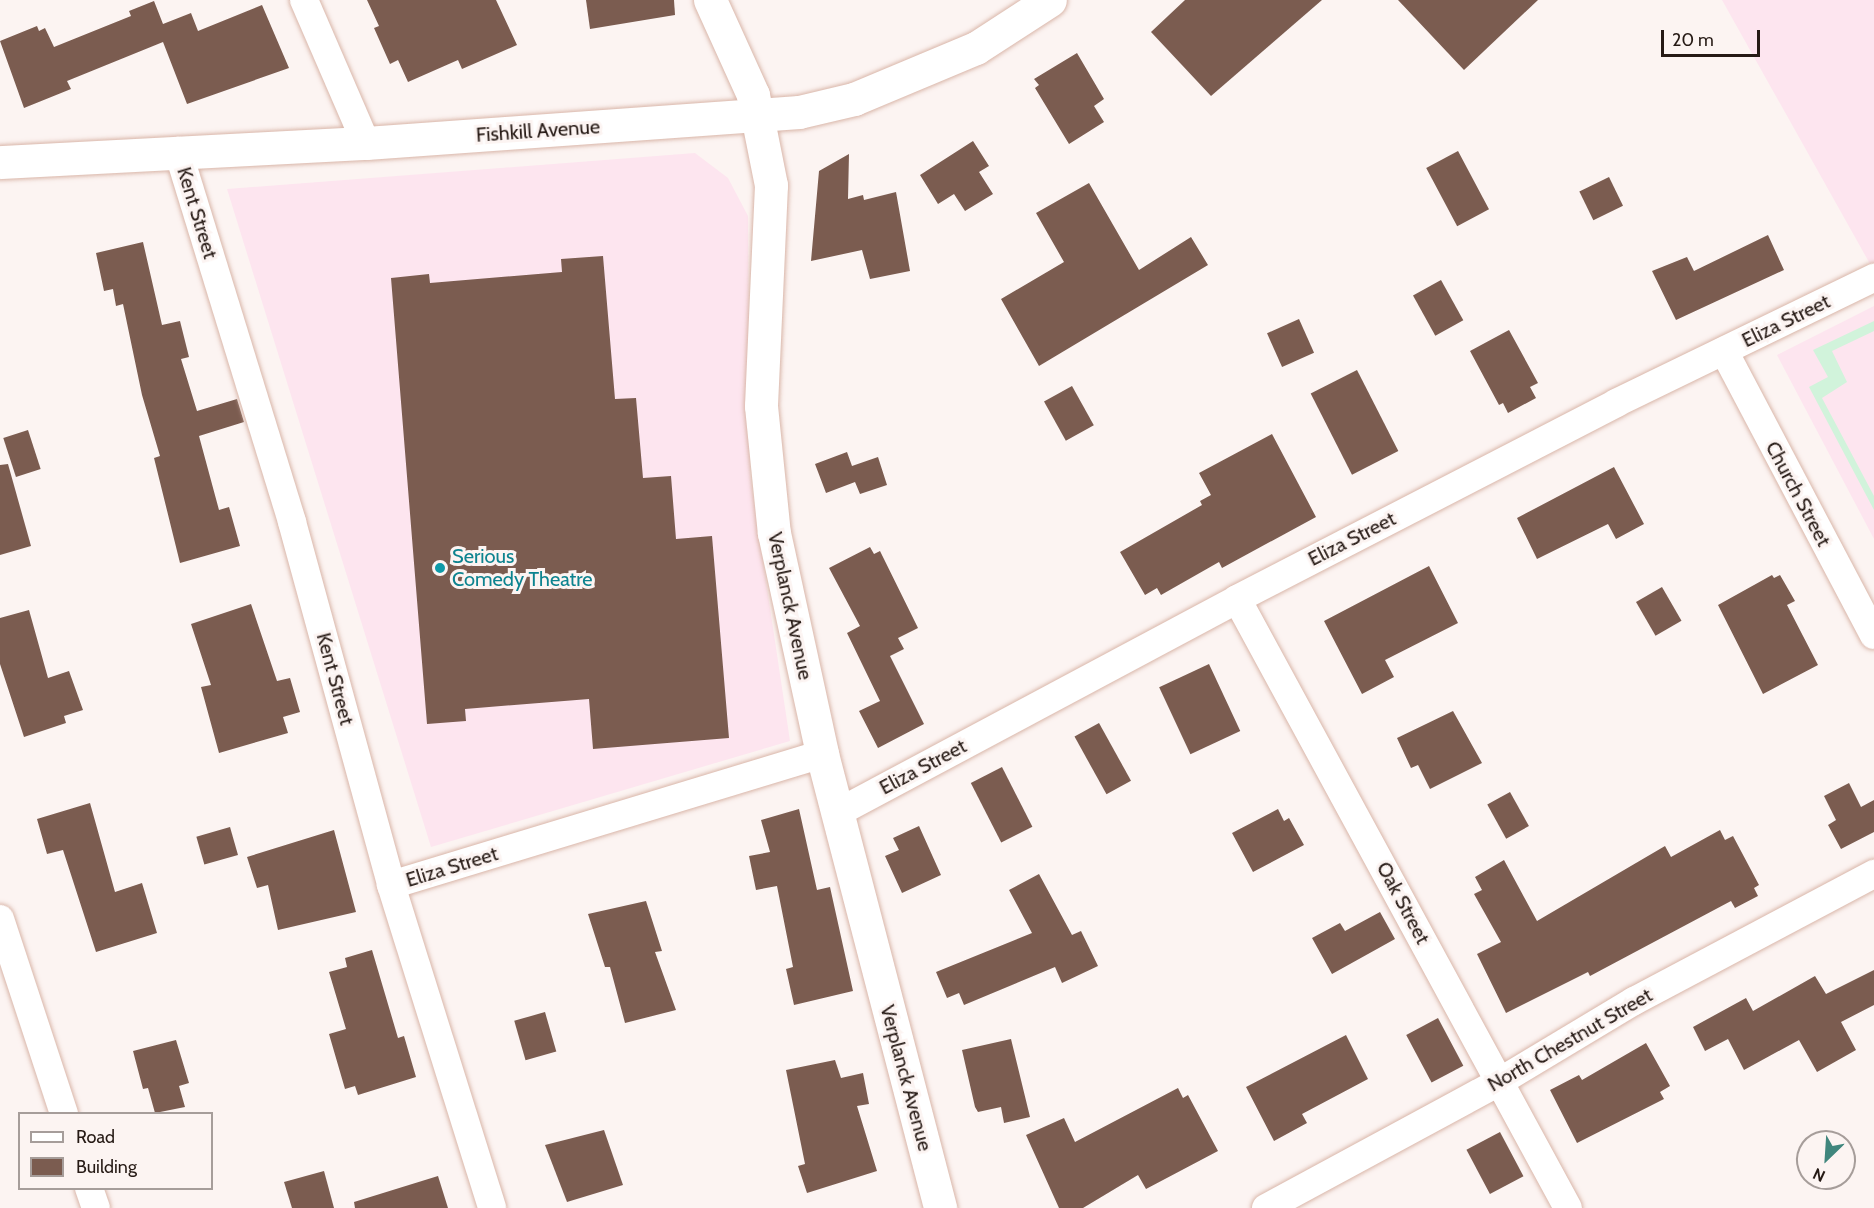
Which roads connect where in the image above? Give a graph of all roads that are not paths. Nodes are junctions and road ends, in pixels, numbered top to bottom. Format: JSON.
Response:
{"nodes":[{"id":1,"x":304,"y":0,"type":"edge"},
{"id":2,"x":710,"y":0,"type":"edge"},
{"id":3,"x":1050,"y":0,"type":"edge"},
{"id":4,"x":758,"y":116,"type":"junction"},
{"id":5,"x":366,"y":142,"type":"junction"},
{"id":6,"x":178,"y":151,"type":"junction"},
{"id":7,"x":0,"y":162,"type":"edge"},
{"id":8,"x":1874,"y":278,"type":"edge"},
{"id":9,"x":1724,"y":351,"type":"junction"},
{"id":10,"x":1238,"y":599,"type":"junction"},
{"id":11,"x":1874,"y":635,"type":"edge"},
{"id":12,"x":822,"y":754,"type":"junction"},
{"id":13,"x":837,"y":813,"type":"junction"},
{"id":14,"x":1874,"y":874,"type":"edge"},
{"id":15,"x":392,"y":885,"type":"junction"},
{"id":16,"x":0,"y":919,"type":"edge"},
{"id":17,"x":1499,"y":1082,"type":"junction"},
{"id":18,"x":64,"y":1112,"type":"edge"},
{"id":19,"x":90,"y":1190,"type":"edge"},
{"id":20,"x":96,"y":1208,"type":"edge"},
{"id":21,"x":492,"y":1208,"type":"edge"},
{"id":22,"x":940,"y":1208,"type":"edge"},
{"id":23,"x":1266,"y":1208,"type":"edge"},
{"id":24,"x":1568,"y":1208,"type":"edge"}],
"edges":[{"from":1,"to":5,"type":"street"},
{"from":2,"to":4,"type":"street","name":"Verplanck Avenue"},
{"from":3,"to":4,"type":"street","name":"Fishkill Avenue"},
{"from":4,"to":5,"type":"street","name":"Fishkill Avenue"},
{"from":4,"to":12,"type":"street","name":"Verplanck Avenue"},
{"from":5,"to":6,"type":"street","name":"Fishkill Avenue"},
{"from":6,"to":7,"type":"street","name":"Fishkill Avenue"},
{"from":6,"to":15,"type":"street","name":"Kent Street"},
{"from":8,"to":9,"type":"street","name":"Eliza Street"},
{"from":9,"to":10,"type":"street","name":"Eliza Street"},
{"from":9,"to":11,"type":"street","name":"Church Street"},
{"from":10,"to":13,"type":"street","name":"Eliza Street"},
{"from":10,"to":17,"type":"street","name":"Oak Street"},
{"from":12,"to":13,"type":"street","name":"Verplanck Avenue"},
{"from":12,"to":15,"type":"street","name":"Eliza Street"},
{"from":13,"to":22,"type":"street","name":"Verplanck Avenue"},
{"from":14,"to":17,"type":"street","name":"North Chestnut Street"},
{"from":15,"to":21,"type":"street","name":"Kent Street"},
{"from":16,"to":18,"type":"street"},
{"from":17,"to":23,"type":"street","name":"North Chestnut Street"},
{"from":17,"to":24,"type":"street","name":"Oak Street"},
{"from":19,"to":20,"type":"street"}]}
